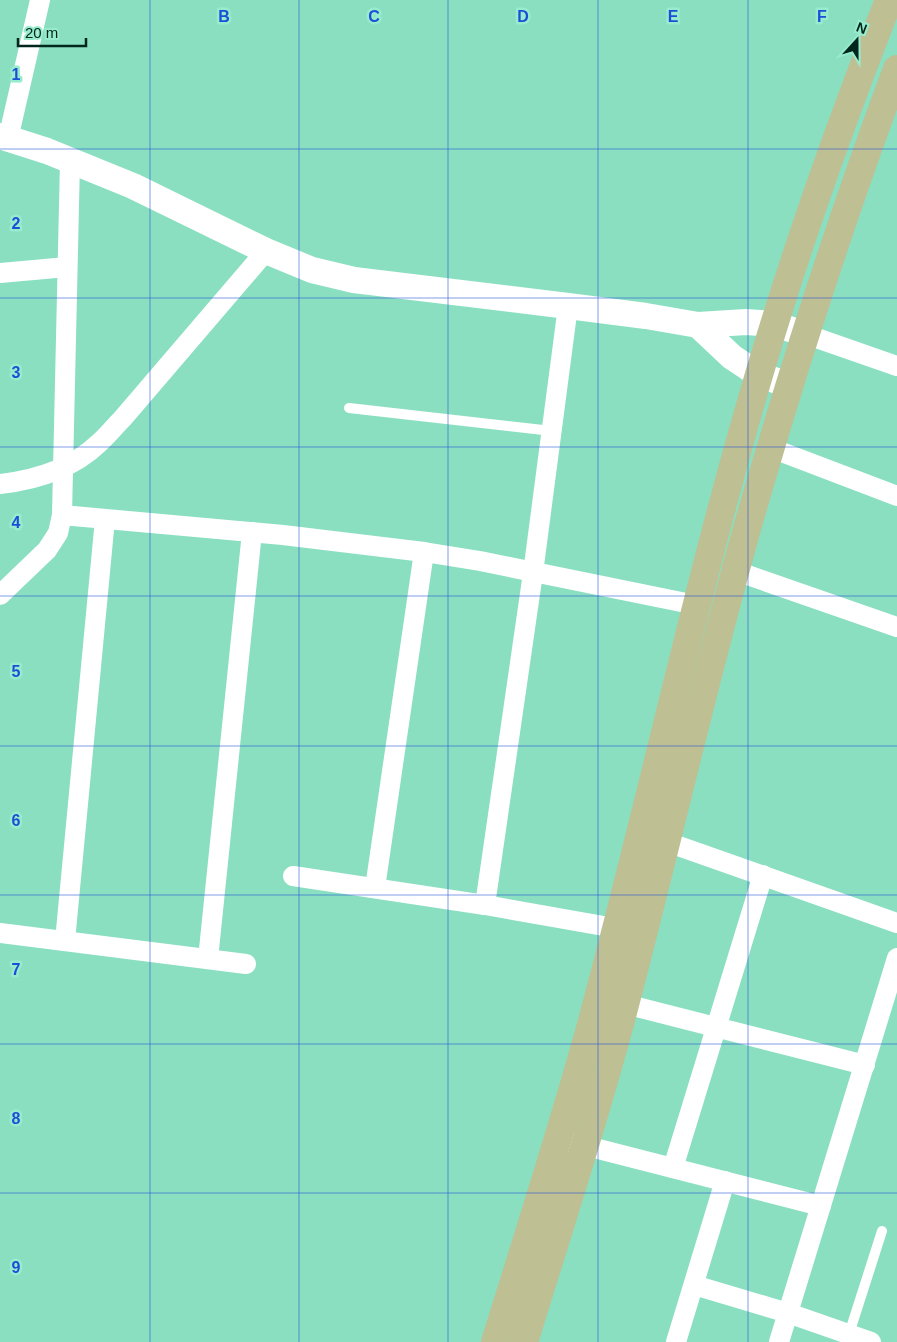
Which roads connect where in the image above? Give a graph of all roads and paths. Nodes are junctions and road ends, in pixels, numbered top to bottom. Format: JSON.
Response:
{"nodes":[{"id":1,"x":40,"y":0,"type":"edge"},
{"id":2,"x":890,"y":0,"type":"edge"},
{"id":3,"x":897,"y":68,"type":"edge"},
{"id":4,"x":4,"y":138,"type":"edge"},
{"id":5,"x":70,"y":161,"type":"junction"},
{"id":6,"x":266,"y":251,"type":"junction"},
{"id":7,"x":67,"y":268,"type":"junction"},
{"id":8,"x":0,"y":273,"type":"edge"},
{"id":9,"x":568,"y":306,"type":"junction"},
{"id":10,"x":774,"y":324,"type":"junction"},
{"id":11,"x":698,"y":325,"type":"junction"},
{"id":12,"x":805,"y":334,"type":"junction"},
{"id":13,"x":897,"y":366,"type":"edge"},
{"id":14,"x":759,"y":375,"type":"junction"},
{"id":15,"x":790,"y":385,"type":"junction"},
{"id":16,"x":349,"y":408,"type":"dead end"},
{"id":17,"x":552,"y":431,"type":"junction"},
{"id":18,"x":771,"y":448,"type":"junction"},
{"id":19,"x":64,"y":468,"type":"junction"},
{"id":20,"x":0,"y":484,"type":"edge"},
{"id":21,"x":897,"y":496,"type":"edge"},
{"id":22,"x":62,"y":515,"type":"junction"},
{"id":23,"x":105,"y":519,"type":"junction"},
{"id":24,"x":252,"y":532,"type":"junction"},
{"id":25,"x":424,"y":552,"type":"junction"},
{"id":26,"x":736,"y":571,"type":"junction"},
{"id":27,"x":533,"y":573,"type":"junction"},
{"id":28,"x":0,"y":595,"type":"edge"},
{"id":29,"x":696,"y":606,"type":"junction"},
{"id":30,"x":897,"y":628,"type":"edge"},
{"id":31,"x":666,"y":842,"type":"junction"},
{"id":32,"x":293,"y":876,"type":"dead end"},
{"id":33,"x":762,"y":876,"type":"junction"},
{"id":34,"x":376,"y":888,"type":"junction"},
{"id":35,"x":485,"y":905,"type":"junction"},
{"id":36,"x":897,"y":923,"type":"edge"},
{"id":37,"x":615,"y":928,"type":"junction"},
{"id":38,"x":0,"y":933,"type":"edge"},
{"id":39,"x":65,"y":941,"type":"junction"},
{"id":40,"x":897,"y":958,"type":"edge"},
{"id":41,"x":208,"y":959,"type":"junction"},
{"id":42,"x":246,"y":964,"type":"dead end"},
{"id":43,"x":625,"y":1004,"type":"junction"},
{"id":44,"x":717,"y":1028,"type":"junction"},
{"id":45,"x":865,"y":1065,"type":"junction"},
{"id":46,"x":558,"y":1139,"type":"junction"},
{"id":47,"x":584,"y":1145,"type":"junction"},
{"id":48,"x":673,"y":1168,"type":"junction"},
{"id":49,"x":725,"y":1182,"type":"junction"},
{"id":50,"x":821,"y":1206,"type":"junction"},
{"id":51,"x":882,"y":1231,"type":"dead end"},
{"id":52,"x":694,"y":1285,"type":"junction"},
{"id":53,"x":788,"y":1313,"type":"junction"},
{"id":54,"x":849,"y":1334,"type":"junction"},
{"id":55,"x":495,"y":1342,"type":"edge"},
{"id":56,"x":524,"y":1342,"type":"edge"},
{"id":57,"x":676,"y":1342,"type":"edge"},
{"id":58,"x":779,"y":1342,"type":"edge"},
{"id":59,"x":871,"y":1342,"type":"edge"}],
"edges":[{"from":1,"to":4,"type":"street"},
{"from":2,"to":10,"type":"main road"},
{"from":3,"to":12,"type":"main road"},
{"from":4,"to":5,"type":"street"},
{"from":5,"to":6,"type":"street"},
{"from":5,"to":7,"type":"street"},
{"from":6,"to":9,"type":"street"},
{"from":6,"to":19,"type":"street"},
{"from":7,"to":8,"type":"street"},
{"from":7,"to":19,"type":"street"},
{"from":9,"to":11,"type":"street"},
{"from":9,"to":17,"type":"street"},
{"from":10,"to":11,"type":"street"},
{"from":10,"to":12,"type":"street"},
{"from":10,"to":14,"type":"main road"},
{"from":11,"to":14,"type":"street"},
{"from":12,"to":13,"type":"street"},
{"from":12,"to":15,"type":"main road"},
{"from":14,"to":15,"type":"street"},
{"from":14,"to":29,"type":"main road"},
{"from":15,"to":18,"type":"main road"},
{"from":16,"to":17,"type":"lane"},
{"from":17,"to":27,"type":"street"},
{"from":18,"to":21,"type":"street"},
{"from":18,"to":26,"type":"main road"},
{"from":19,"to":20,"type":"street"},
{"from":19,"to":22,"type":"street"},
{"from":22,"to":23,"type":"street"},
{"from":22,"to":28,"type":"street"},
{"from":23,"to":24,"type":"street"},
{"from":23,"to":39,"type":"street"},
{"from":24,"to":25,"type":"street"},
{"from":24,"to":41,"type":"street"},
{"from":25,"to":27,"type":"street"},
{"from":25,"to":34,"type":"street"},
{"from":26,"to":30,"type":"street"},
{"from":26,"to":31,"type":"main road"},
{"from":27,"to":29,"type":"street"},
{"from":27,"to":35,"type":"street"},
{"from":29,"to":37,"type":"main road"},
{"from":31,"to":33,"type":"street"},
{"from":31,"to":43,"type":"main road"},
{"from":32,"to":34,"type":"street"},
{"from":33,"to":36,"type":"street"},
{"from":33,"to":44,"type":"street"},
{"from":34,"to":35,"type":"street"},
{"from":35,"to":37,"type":"street"},
{"from":37,"to":46,"type":"main road"},
{"from":38,"to":39,"type":"street"},
{"from":39,"to":41,"type":"street"},
{"from":40,"to":45,"type":"street"},
{"from":41,"to":42,"type":"street"},
{"from":43,"to":44,"type":"street"},
{"from":43,"to":47,"type":"main road"},
{"from":44,"to":45,"type":"street"},
{"from":44,"to":48,"type":"street"},
{"from":45,"to":50,"type":"street"},
{"from":46,"to":47,"type":"street"},
{"from":46,"to":55,"type":"main road"},
{"from":47,"to":48,"type":"street"},
{"from":47,"to":56,"type":"main road"},
{"from":48,"to":49,"type":"street"},
{"from":49,"to":50,"type":"street"},
{"from":49,"to":52,"type":"street"},
{"from":50,"to":53,"type":"street"},
{"from":51,"to":54,"type":"lane"},
{"from":52,"to":53,"type":"street"},
{"from":52,"to":57,"type":"street"},
{"from":53,"to":54,"type":"street"},
{"from":53,"to":58,"type":"street"},
{"from":54,"to":59,"type":"street"}]}
